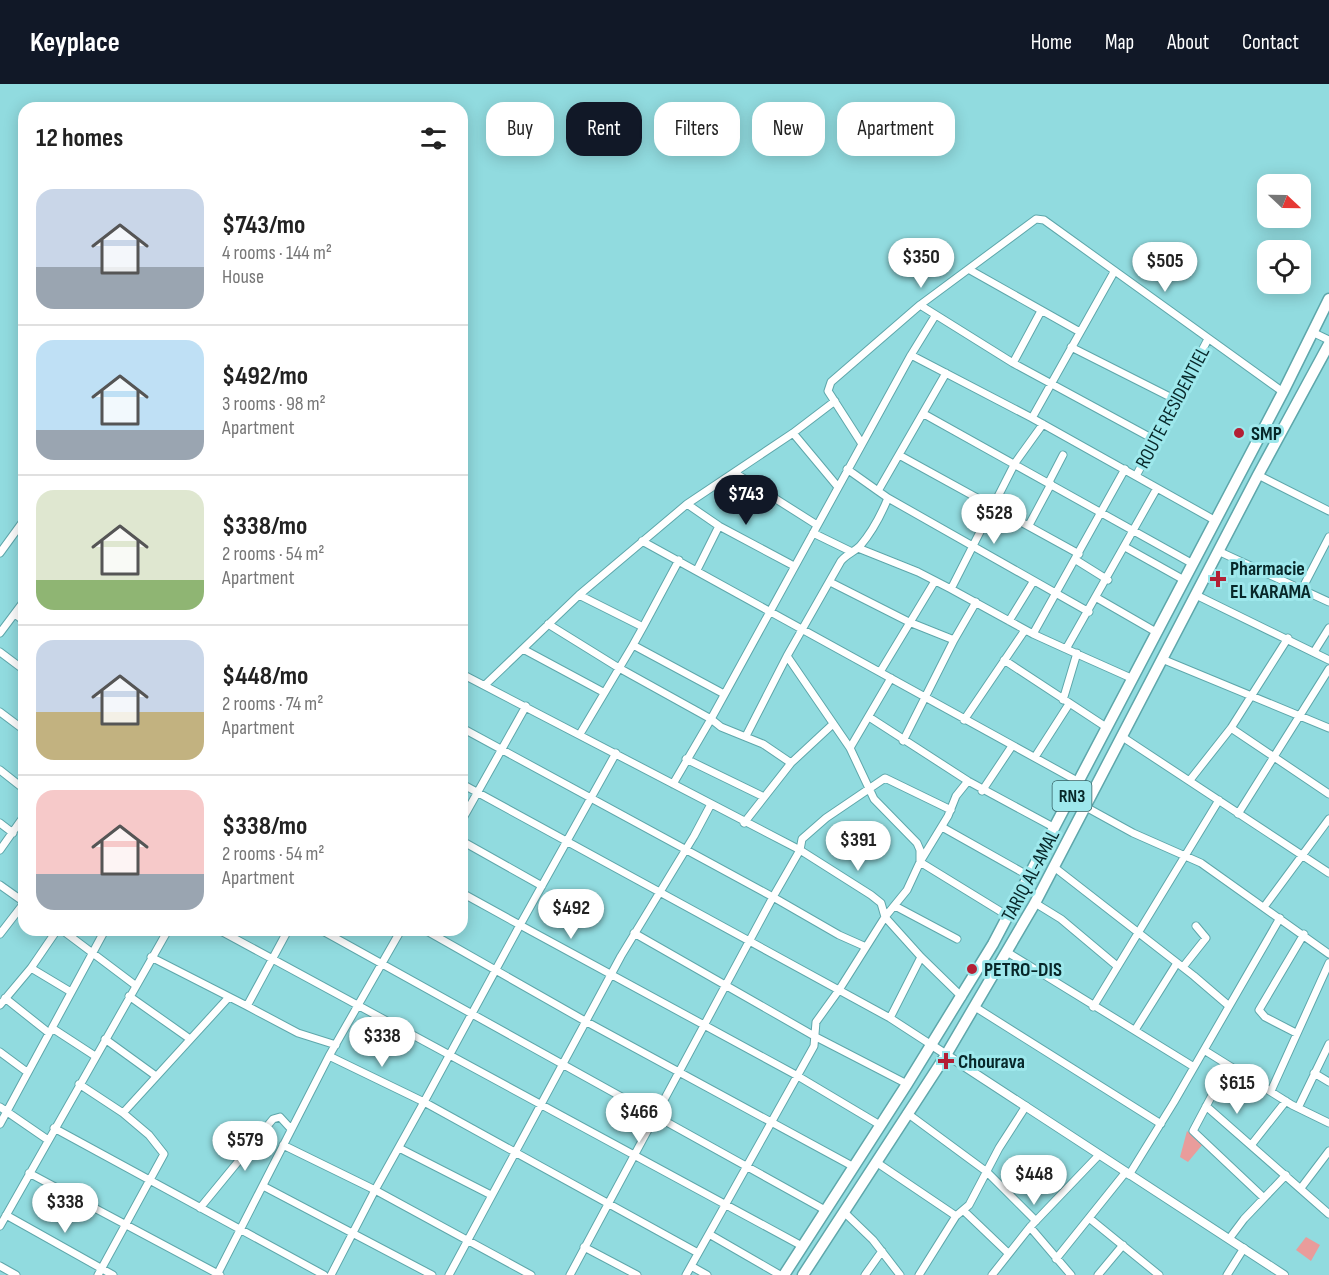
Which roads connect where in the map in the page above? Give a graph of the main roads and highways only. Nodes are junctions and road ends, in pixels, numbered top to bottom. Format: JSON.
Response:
{"nodes":[{"id":1,"x":1329,"y":299,"type":"edge"},
{"id":2,"x":1329,"y":344,"type":"edge"},
{"id":3,"x":782,"y":1275,"type":"edge"},
{"id":4,"x":803,"y":1275,"type":"edge"}],
"edges":[{"from":1,"to":3,"type":"highway","name":"TARIQ AL-AMAL","number":"RN3"},
{"from":2,"to":4,"type":"highway","name":"TARIQ AL-AMAL","number":"RN3"}]}
